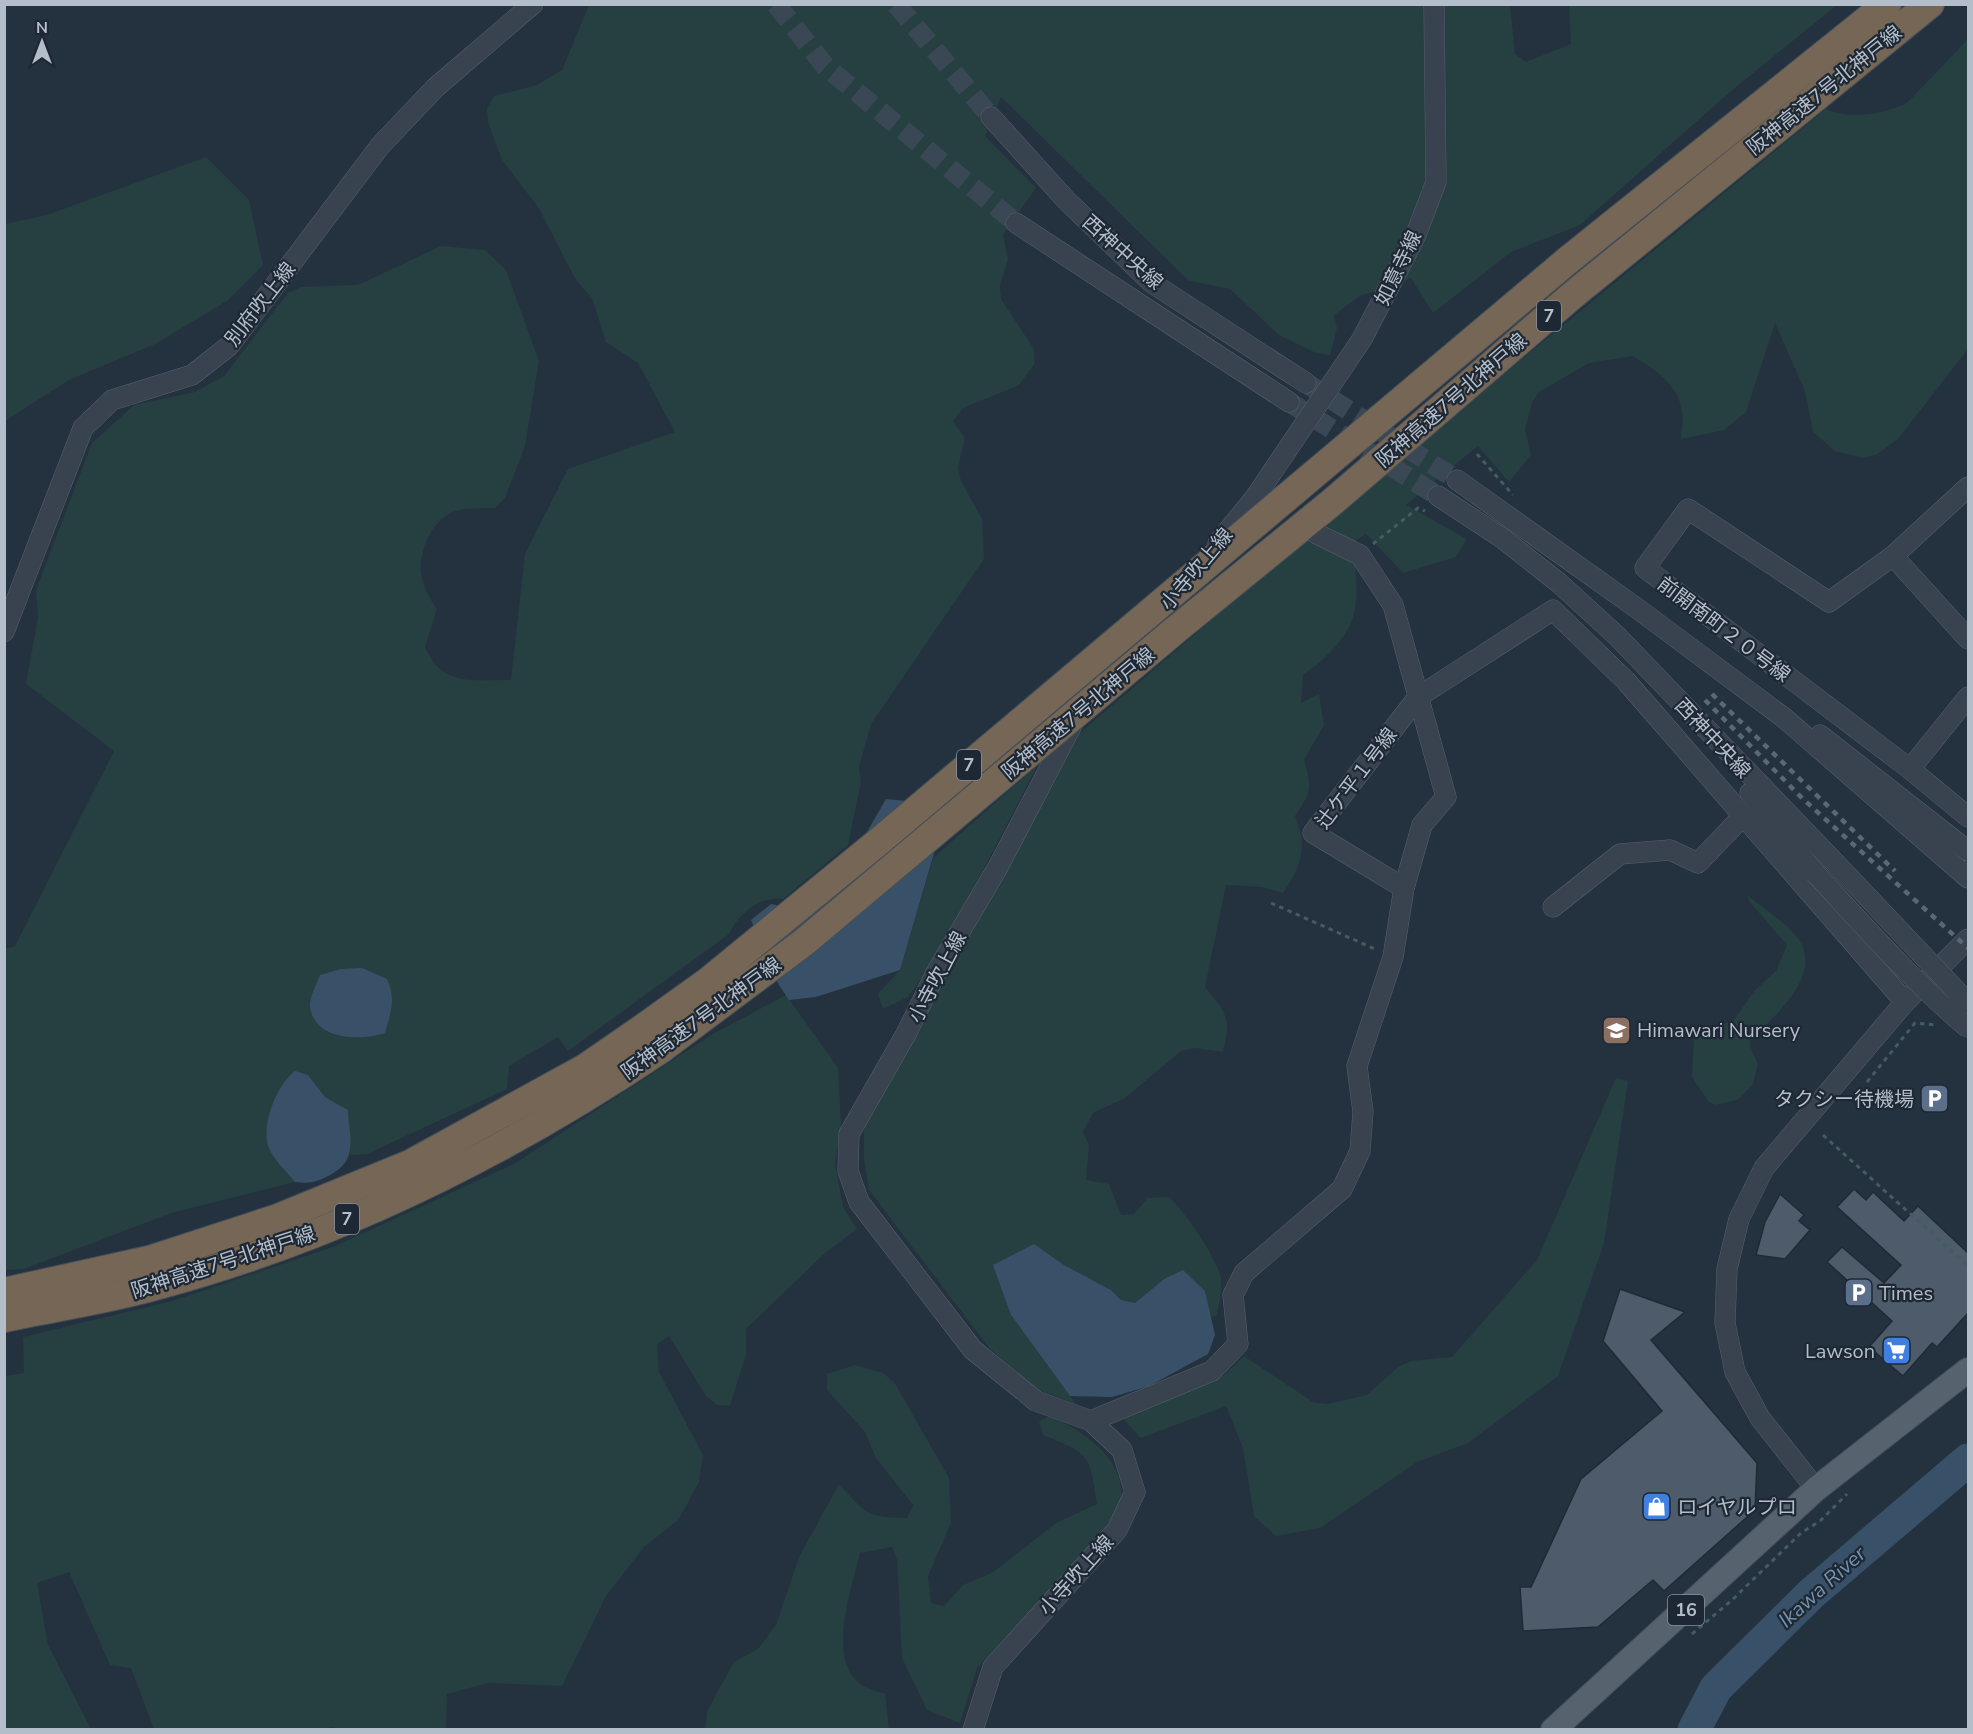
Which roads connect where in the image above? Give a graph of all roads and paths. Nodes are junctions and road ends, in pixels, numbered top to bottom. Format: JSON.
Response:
{"nodes":[{"id":1,"x":532,"y":4,"type":"edge"},
{"id":2,"x":1434,"y":4,"type":"edge"},
{"id":3,"x":1887,"y":4,"type":"edge"},
{"id":4,"x":1930,"y":4,"type":"edge"},
{"id":5,"x":991,"y":117,"type":"tunnel mouth"},
{"id":6,"x":1016,"y":223,"type":"tunnel mouth"},
{"id":7,"x":1306,"y":383,"type":"tunnel mouth"},
{"id":8,"x":1289,"y":402,"type":"tunnel mouth"},
{"id":9,"x":1477,"y":454,"type":"dead end"},
{"id":10,"x":1458,"y":480,"type":"tunnel mouth"},
{"id":11,"x":1968,"y":487,"type":"edge"},
{"id":12,"x":1438,"y":496,"type":"tunnel mouth"},
{"id":13,"x":1513,"y":496,"type":"dead end"},
{"id":14,"x":1254,"y":499,"type":"joint"},
{"id":15,"x":1418,"y":508,"type":"dead end"},
{"id":16,"x":1317,"y":534,"type":"dead end"},
{"id":17,"x":1360,"y":555,"type":"junction"},
{"id":18,"x":1893,"y":556,"type":"junction"},
{"id":19,"x":1638,"y":609,"type":"junction"},
{"id":20,"x":1965,"y":627,"type":"edge"},
{"id":21,"x":4,"y":632,"type":"edge"},
{"id":22,"x":1652,"y":673,"type":"junction"},
{"id":23,"x":1418,"y":697,"type":"junction"},
{"id":24,"x":1968,"y":697,"type":"edge"},
{"id":25,"x":1910,"y":769,"type":"junction"},
{"id":26,"x":1742,"y":817,"type":"junction"},
{"id":27,"x":1968,"y":817,"type":"edge"},
{"id":28,"x":1968,"y":851,"type":"edge"},
{"id":29,"x":1968,"y":878,"type":"edge"},
{"id":30,"x":1404,"y":888,"type":"junction"},
{"id":31,"x":1271,"y":903,"type":"dead end"},
{"id":32,"x":1552,"y":907,"type":"dead end"},
{"id":33,"x":1968,"y":939,"type":"edge"},
{"id":34,"x":1393,"y":957,"type":"junction"},
{"id":35,"x":1905,"y":1002,"type":"junction"},
{"id":36,"x":1968,"y":1003,"type":"edge"},
{"id":37,"x":1940,"y":1026,"type":"dead end"},
{"id":38,"x":1968,"y":1028,"type":"edge"},
{"id":39,"x":1867,"y":1082,"type":"dead end"},
{"id":40,"x":1823,"y":1135,"type":"dead end"},
{"id":41,"x":1968,"y":1266,"type":"edge"},
{"id":42,"x":4,"y":1292,"type":"edge"},
{"id":43,"x":4,"y":1318,"type":"edge"},
{"id":44,"x":1968,"y":1370,"type":"edge"},
{"id":45,"x":1091,"y":1421,"type":"junction"},
{"id":46,"x":1816,"y":1489,"type":"junction"},
{"id":47,"x":973,"y":1730,"type":"edge"},
{"id":48,"x":1553,"y":1730,"type":"edge"}],
"edges":[{"from":1,"to":21,"type":"street","name":"別府吹上線"},
{"from":2,"to":14,"type":"street","name":"如意寺線"},
{"from":3,"to":42,"type":"highway","name":"阪神高速7号北神戸線","number":"7","bridge":true},
{"from":4,"to":43,"type":"highway","name":"阪神高速7号北神戸線","number":"7","bridge":true},
{"from":5,"to":7,"type":"street","name":"西神中央線"},
{"from":6,"to":8,"type":"street","name":"西神中央線"},
{"from":9,"to":13,"type":"path"},
{"from":10,"to":19,"type":"street"},
{"from":11,"to":18,"type":"street","name":"前開南町２０号線"},
{"from":12,"to":22,"type":"street","name":"西神中央線"},
{"from":14,"to":45,"type":"street","name":"小寺吹上線"},
{"from":15,"to":17,"type":"path"},
{"from":16,"to":17,"type":"street"},
{"from":17,"to":23,"type":"street"},
{"from":18,"to":20,"type":"street"},
{"from":18,"to":25,"type":"street","name":"前開南町２０号線"},
{"from":19,"to":28,"type":"street"},
{"from":19,"to":29,"type":"street"},
{"from":22,"to":36,"type":"street","name":"西神中央線","bridge":true},
{"from":22,"to":38,"type":"street","bridge":true},
{"from":23,"to":26,"type":"street"},
{"from":23,"to":30,"type":"street"},
{"from":23,"to":30,"type":"street","name":"辻ケ平１号線"},
{"from":24,"to":25,"type":"street"},
{"from":25,"to":27,"type":"street","name":"前開南町２０号線"},
{"from":26,"to":32,"type":"street"},
{"from":26,"to":35,"type":"street"},
{"from":30,"to":34,"type":"street"},
{"from":31,"to":34,"type":"path"},
{"from":33,"to":35,"type":"street"},
{"from":34,"to":45,"type":"street"},
{"from":35,"to":46,"type":"street"},
{"from":37,"to":39,"type":"path"},
{"from":40,"to":41,"type":"path"},
{"from":44,"to":46,"type":"main road","number":"16"},
{"from":45,"to":47,"type":"street","name":"小寺吹上線"},
{"from":46,"to":48,"type":"main road","number":"16"}]}
